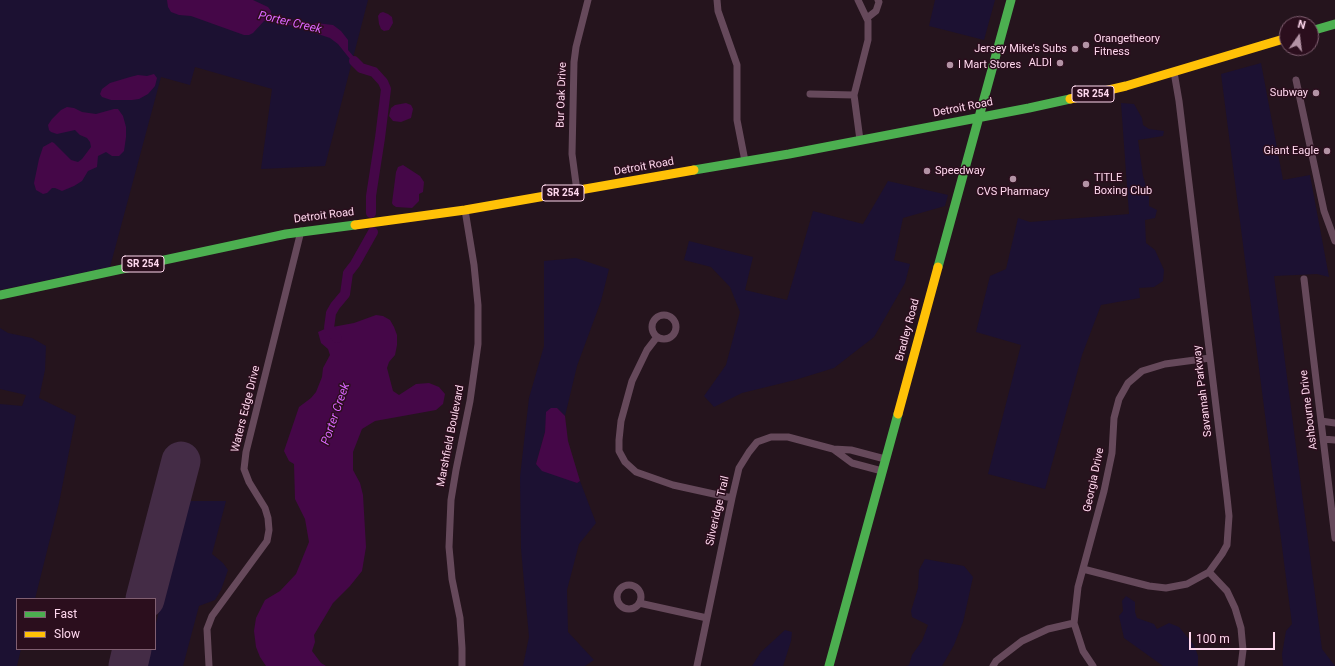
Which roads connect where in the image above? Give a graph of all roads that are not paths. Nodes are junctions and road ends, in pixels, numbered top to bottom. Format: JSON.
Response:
{"nodes":[{"id":1,"x":588,"y":0,"type":"edge"},
{"id":2,"x":717,"y":0,"type":"edge"},
{"id":3,"x":858,"y":0,"type":"edge"},
{"id":4,"x":878,"y":0,"type":"edge"},
{"id":5,"x":1011,"y":0,"type":"edge"},
{"id":6,"x":867,"y":18,"type":"junction"},
{"id":7,"x":1335,"y":24,"type":"edge"},
{"id":8,"x":1319,"y":29,"type":"edge"},
{"id":9,"x":1279,"y":40,"type":"edge"},
{"id":10,"x":1174,"y":72,"type":"junction"},
{"id":11,"x":1296,"y":80,"type":"dead end"},
{"id":12,"x":810,"y":94,"type":"dead end"},
{"id":13,"x":854,"y":95,"type":"junction"},
{"id":14,"x":979,"y":117,"type":"junction"},
{"id":15,"x":860,"y":140,"type":"junction"},
{"id":16,"x":745,"y":161,"type":"junction"},
{"id":17,"x":577,"y":191,"type":"junction"},
{"id":18,"x":465,"y":210,"type":"junction"},
{"id":19,"x":301,"y":231,"type":"junction"},
{"id":20,"x":1335,"y":241,"type":"edge"},
{"id":21,"x":1304,"y":279,"type":"dead end"},
{"id":22,"x":0,"y":294,"type":"edge"},
{"id":23,"x":657,"y":338,"type":"dead end"},
{"id":24,"x":1210,"y":358,"type":"junction"},
{"id":25,"x":1321,"y":422,"type":"junction"},
{"id":26,"x":1335,"y":423,"type":"edge"},
{"id":27,"x":1323,"y":439,"type":"junction"},
{"id":28,"x":1335,"y":440,"type":"edge"},
{"id":29,"x":833,"y":449,"type":"junction"},
{"id":30,"x":885,"y":459,"type":"junction"},
{"id":31,"x":882,"y":471,"type":"junction"},
{"id":32,"x":732,"y":498,"type":"junction"},
{"id":33,"x":1335,"y":538,"type":"edge"},
{"id":34,"x":1083,"y":569,"type":"junction"},
{"id":35,"x":1209,"y":572,"type":"junction"},
{"id":36,"x":639,"y":603,"type":"dead end"},
{"id":37,"x":707,"y":618,"type":"junction"},
{"id":38,"x":1074,"y":623,"type":"junction"},
{"id":39,"x":209,"y":666,"type":"edge"},
{"id":40,"x":462,"y":666,"type":"edge"},
{"id":41,"x":697,"y":666,"type":"edge"},
{"id":42,"x":829,"y":666,"type":"edge"},
{"id":43,"x":993,"y":666,"type":"edge"},
{"id":44,"x":1093,"y":666,"type":"edge"},
{"id":45,"x":1241,"y":666,"type":"edge"}],
"edges":[{"from":1,"to":17,"type":"street","name":"Bur Oak Drive"},
{"from":2,"to":16,"type":"street"},
{"from":3,"to":6,"type":"street"},
{"from":4,"to":6,"type":"street"},
{"from":5,"to":14,"type":"main road","name":"Bradley Road"},
{"from":6,"to":13,"type":"street"},
{"from":7,"to":8,"type":"main road"},
{"from":9,"to":10,"type":"main road","name":"Detroit Road","number":"SR 254"},
{"from":10,"to":14,"type":"main road","name":"Detroit Road","number":"SR 254"},
{"from":10,"to":24,"type":"street","name":"Savannah Parkway"},
{"from":11,"to":20,"type":"street"},
{"from":12,"to":13,"type":"street"},
{"from":13,"to":15,"type":"street"},
{"from":14,"to":15,"type":"main road","name":"Detroit Road","number":"SR 254"},
{"from":14,"to":30,"type":"main road","name":"Bradley Road"},
{"from":15,"to":16,"type":"main road","name":"Detroit Road","number":"SR 254"},
{"from":16,"to":17,"type":"main road","name":"Detroit Road","number":"SR 254"},
{"from":17,"to":18,"type":"main road","name":"Detroit Road","number":"SR 254"},
{"from":18,"to":19,"type":"main road","name":"Detroit Road","number":"SR 254"},
{"from":18,"to":40,"type":"street","name":"Marshfield Boulevard"},
{"from":19,"to":22,"type":"main road","name":"Detroit Road","number":"SR 254"},
{"from":19,"to":39,"type":"street","name":"Waters Edge Drive"},
{"from":21,"to":25,"type":"street","name":"Ashbourne Drive"},
{"from":23,"to":32,"type":"street"},
{"from":24,"to":34,"type":"street","name":"Georgia Drive"},
{"from":24,"to":35,"type":"street","name":"Savannah Parkway"},
{"from":25,"to":26,"type":"street"},
{"from":25,"to":27,"type":"street","name":"Ashbourne Drive"},
{"from":27,"to":28,"type":"street"},
{"from":27,"to":33,"type":"street","name":"Ashbourne Drive"},
{"from":29,"to":30,"type":"street","name":"Silveridge Trail"},
{"from":29,"to":31,"type":"street","name":"Silveridge Trail"},
{"from":29,"to":32,"type":"street","name":"Silveridge Trail"},
{"from":30,"to":31,"type":"main road","name":"Bradley Road"},
{"from":31,"to":42,"type":"main road","name":"Bradley Road"},
{"from":32,"to":37,"type":"street","name":"Silveridge Trail"},
{"from":34,"to":35,"type":"street","name":"Savannah Parkway"},
{"from":34,"to":38,"type":"street","name":"Georgia Drive"},
{"from":35,"to":45,"type":"street"},
{"from":36,"to":37,"type":"street"},
{"from":37,"to":41,"type":"street","name":"Silveridge Trail"},
{"from":38,"to":43,"type":"street"},
{"from":38,"to":44,"type":"street","name":"Georgia Drive"}]}
